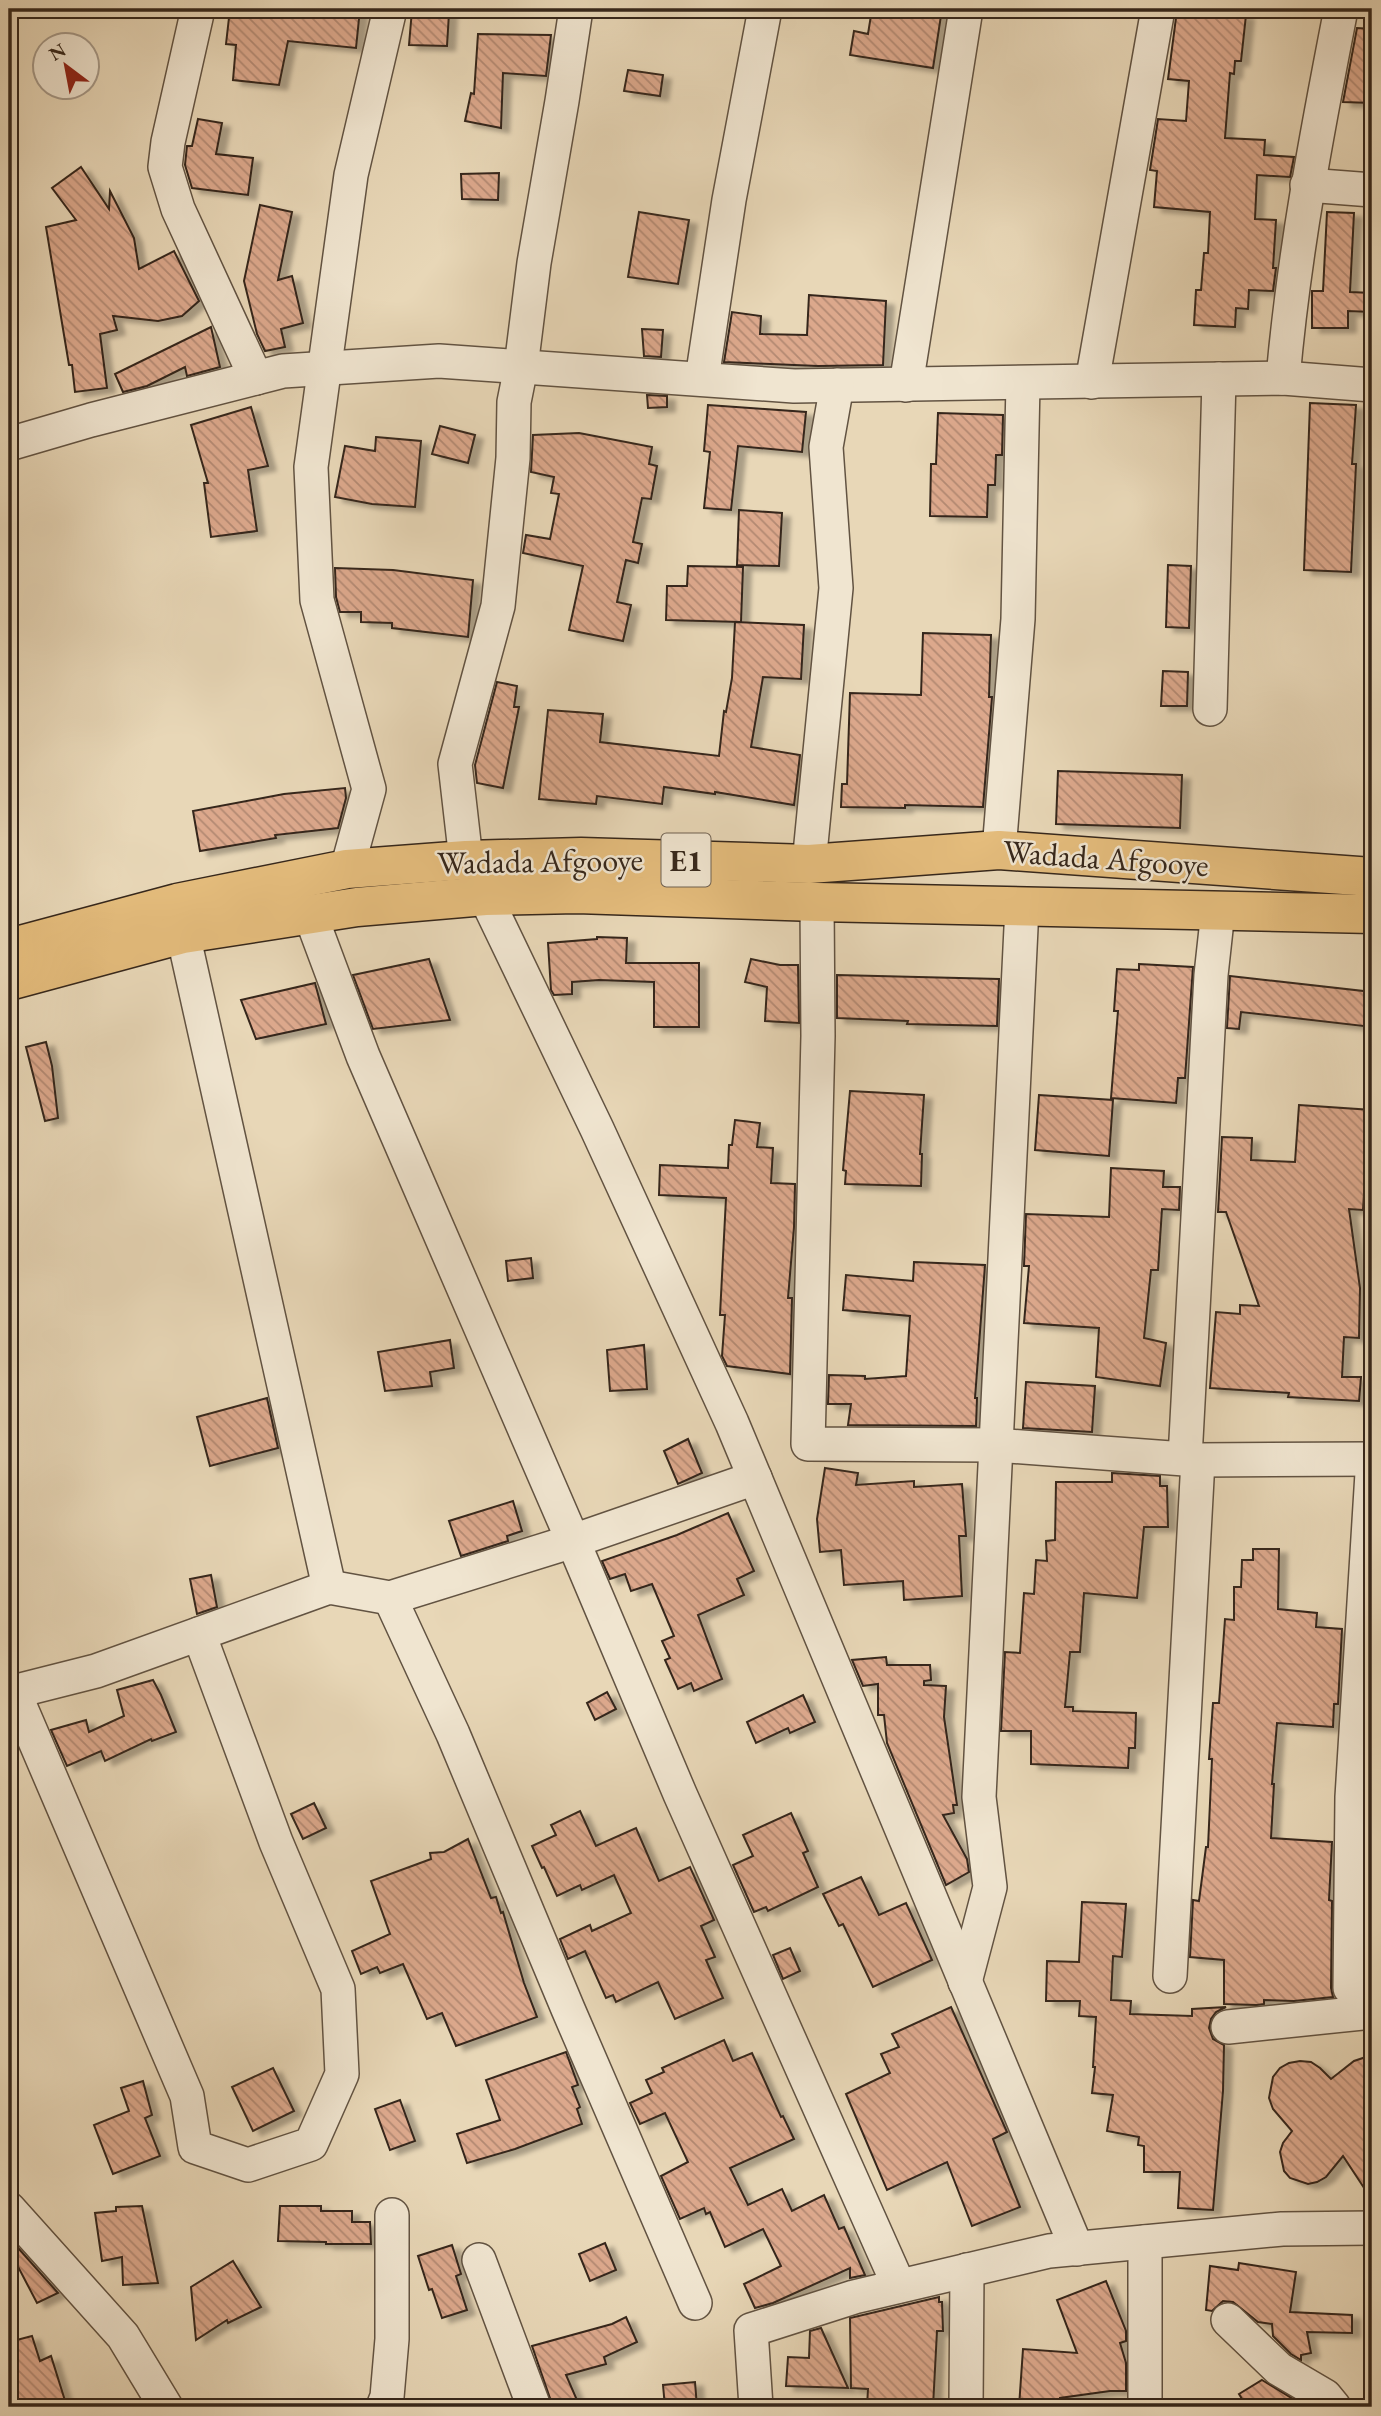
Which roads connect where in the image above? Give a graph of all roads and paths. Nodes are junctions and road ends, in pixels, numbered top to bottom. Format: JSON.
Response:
{"nodes":[{"id":1,"x":198,"y":9,"type":"edge"},
{"id":2,"x":390,"y":9,"type":"edge"},
{"id":3,"x":576,"y":9,"type":"edge"},
{"id":4,"x":765,"y":9,"type":"edge"},
{"id":5,"x":966,"y":9,"type":"edge"},
{"id":6,"x":1158,"y":9,"type":"edge"},
{"id":7,"x":1340,"y":9,"type":"edge"},
{"id":8,"x":1307,"y":185,"type":"junction"},
{"id":9,"x":1372,"y":191,"type":"edge"},
{"id":10,"x":521,"y":367,"type":"junction"},
{"id":11,"x":324,"y":369,"type":"junction"},
{"id":12,"x":256,"y":378,"type":"junction"},
{"id":13,"x":1283,"y":378,"type":"junction"},
{"id":14,"x":702,"y":379,"type":"junction"},
{"id":15,"x":1219,"y":379,"type":"junction"},
{"id":16,"x":1092,"y":382,"type":"junction"},
{"id":17,"x":1023,"y":383,"type":"junction"},
{"id":18,"x":837,"y":385,"type":"junction"},
{"id":19,"x":906,"y":385,"type":"junction"},
{"id":20,"x":1372,"y":385,"type":"edge"},
{"id":21,"x":9,"y":444,"type":"edge"},
{"id":22,"x":1210,"y":709,"type":"dead end"},
{"id":23,"x":999,"y":850,"type":"junction"},
{"id":24,"x":466,"y":860,"type":"junction"},
{"id":25,"x":809,"y":864,"type":"junction"},
{"id":26,"x":347,"y":869,"type":"junction"},
{"id":27,"x":1372,"y":877,"type":"edge"},
{"id":28,"x":485,"y":896,"type":"junction"},
{"id":29,"x":817,"y":902,"type":"junction"},
{"id":30,"x":1022,"y":906,"type":"junction"},
{"id":31,"x":1218,"y":911,"type":"junction"},
{"id":32,"x":310,"y":914,"type":"junction"},
{"id":33,"x":1372,"y":914,"type":"edge"},
{"id":34,"x":183,"y":934,"type":"junction"},
{"id":35,"x":9,"y":948,"type":"edge"},
{"id":36,"x":9,"y":981,"type":"edge"},
{"id":37,"x":995,"y":1445,"type":"junction"},
{"id":38,"x":1191,"y":1459,"type":"junction"},
{"id":39,"x":1372,"y":1460,"type":"edge"},
{"id":40,"x":1372,"y":1473,"type":"edge"},
{"id":41,"x":755,"y":1478,"type":"junction"},
{"id":42,"x":573,"y":1541,"type":"junction"},
{"id":43,"x":329,"y":1587,"type":"junction"},
{"id":44,"x":390,"y":1598,"type":"junction"},
{"id":45,"x":199,"y":1634,"type":"junction"},
{"id":46,"x":12,"y":1692,"type":"edge"},
{"id":47,"x":1170,"y":1976,"type":"dead end"},
{"id":48,"x":965,"y":1982,"type":"junction"},
{"id":49,"x":1350,"y":1988,"type":"dead end"},
{"id":50,"x":1372,"y":2012,"type":"edge"},
{"id":51,"x":1228,"y":2027,"type":"dead end"},
{"id":52,"x":9,"y":2209,"type":"edge"},
{"id":53,"x":392,"y":2215,"type":"dead end"},
{"id":54,"x":1372,"y":2228,"type":"edge"},
{"id":55,"x":1145,"y":2242,"type":"junction"},
{"id":56,"x":1077,"y":2249,"type":"junction"},
{"id":57,"x":480,"y":2260,"type":"dead end"},
{"id":58,"x":967,"y":2270,"type":"junction"},
{"id":59,"x":900,"y":2286,"type":"junction"},
{"id":60,"x":695,"y":2303,"type":"dead end"},
{"id":61,"x":1228,"y":2320,"type":"dead end"},
{"id":62,"x":166,"y":2407,"type":"edge"},
{"id":63,"x":383,"y":2407,"type":"edge"},
{"id":64,"x":534,"y":2407,"type":"edge"},
{"id":65,"x":756,"y":2407,"type":"edge"},
{"id":66,"x":966,"y":2407,"type":"edge"},
{"id":67,"x":1145,"y":2407,"type":"edge"},
{"id":68,"x":1334,"y":2407,"type":"edge"}],
"edges":[{"from":1,"to":12,"type":"street"},
{"from":2,"to":11,"type":"street"},
{"from":3,"to":10,"type":"street"},
{"from":4,"to":14,"type":"street"},
{"from":5,"to":19,"type":"street"},
{"from":6,"to":16,"type":"street"},
{"from":7,"to":8,"type":"street"},
{"from":8,"to":9,"type":"street"},
{"from":8,"to":13,"type":"street"},
{"from":10,"to":11,"type":"street"},
{"from":10,"to":14,"type":"street"},
{"from":10,"to":24,"type":"street"},
{"from":11,"to":12,"type":"street"},
{"from":11,"to":26,"type":"street"},
{"from":12,"to":21,"type":"street"},
{"from":13,"to":15,"type":"street"},
{"from":13,"to":20,"type":"street"},
{"from":14,"to":18,"type":"street"},
{"from":15,"to":16,"type":"street"},
{"from":15,"to":22,"type":"street"},
{"from":16,"to":17,"type":"street"},
{"from":17,"to":19,"type":"street"},
{"from":17,"to":23,"type":"street"},
{"from":18,"to":19,"type":"street"},
{"from":18,"to":25,"type":"street"},
{"from":23,"to":25,"type":"highway","name":"Wadada Afgooye","number":"E1"},
{"from":23,"to":27,"type":"highway","name":"Wadada Afgooye","number":"E1"},
{"from":24,"to":25,"type":"highway","name":"Wadada Afgooye","number":"E1"},
{"from":24,"to":26,"type":"highway","name":"Wadada Afgooye","number":"E1"},
{"from":26,"to":35,"type":"highway","name":"Wadada Afgooye","number":"E1"},
{"from":28,"to":29,"type":"highway","name":"Wadada Afgooye","number":"E1"},
{"from":28,"to":32,"type":"highway","name":"Wadada Afgooye","number":"E1"},
{"from":28,"to":41,"type":"street"},
{"from":29,"to":30,"type":"highway","name":"Wadada Afgooye","number":"E1"},
{"from":29,"to":37,"type":"street"},
{"from":30,"to":31,"type":"highway","name":"Wadada Afgooye","number":"E1"},
{"from":30,"to":37,"type":"street"},
{"from":31,"to":33,"type":"highway","name":"Wadada Afgooye","number":"E1"},
{"from":31,"to":38,"type":"street"},
{"from":32,"to":34,"type":"highway","name":"Wadada Afgooye","number":"E1"},
{"from":32,"to":42,"type":"street"},
{"from":34,"to":36,"type":"highway","name":"Wadada Afgooye","number":"E1"},
{"from":34,"to":43,"type":"street"},
{"from":37,"to":38,"type":"street"},
{"from":37,"to":48,"type":"street"},
{"from":38,"to":39,"type":"street"},
{"from":38,"to":47,"type":"street"},
{"from":40,"to":49,"type":"street"},
{"from":41,"to":42,"type":"street"},
{"from":41,"to":48,"type":"street"},
{"from":42,"to":44,"type":"street"},
{"from":42,"to":59,"type":"street"},
{"from":43,"to":44,"type":"street"},
{"from":43,"to":45,"type":"street"},
{"from":44,"to":60,"type":"street"},
{"from":45,"to":46,"type":"street"},
{"from":45,"to":46,"type":"street"},
{"from":48,"to":56,"type":"street"},
{"from":50,"to":51,"type":"street"},
{"from":52,"to":62,"type":"street"},
{"from":53,"to":63,"type":"street"},
{"from":54,"to":55,"type":"street"},
{"from":55,"to":56,"type":"street"},
{"from":55,"to":67,"type":"street"},
{"from":56,"to":58,"type":"street"},
{"from":57,"to":64,"type":"street"},
{"from":58,"to":59,"type":"street"},
{"from":58,"to":66,"type":"street"},
{"from":59,"to":65,"type":"street"},
{"from":61,"to":68,"type":"street"}]}
